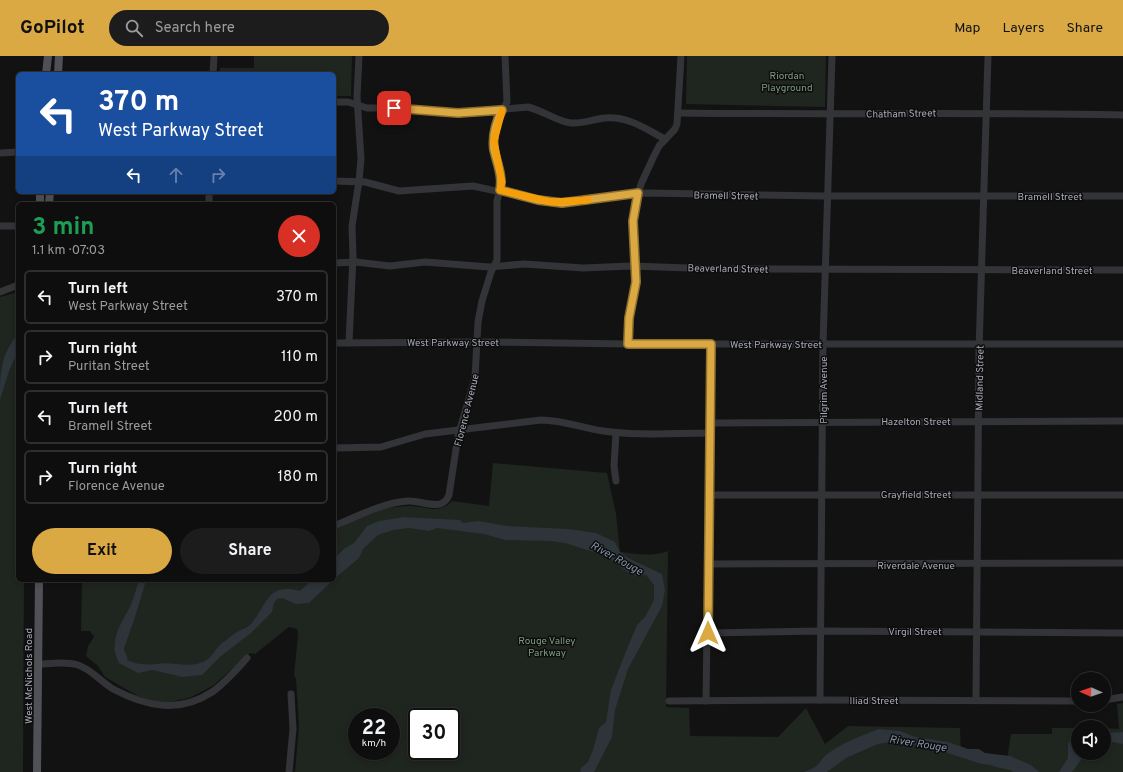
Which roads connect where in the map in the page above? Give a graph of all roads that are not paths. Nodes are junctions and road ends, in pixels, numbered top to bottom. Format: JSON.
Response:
{"nodes":[{"id":1,"x":48,"y":56,"type":"edge"},
{"id":2,"x":59,"y":56,"type":"edge"},
{"id":3,"x":214,"y":56,"type":"edge"},
{"id":4,"x":360,"y":56,"type":"edge"},
{"id":5,"x":505,"y":56,"type":"edge"},
{"id":6,"x":681,"y":56,"type":"edge"},
{"id":7,"x":832,"y":56,"type":"edge"},
{"id":8,"x":988,"y":56,"type":"edge"},
{"id":9,"x":46,"y":72,"type":"edge"},
{"id":10,"x":58,"y":72,"type":"edge"},
{"id":11,"x":213,"y":72,"type":"edge"},
{"id":12,"x":336,"y":102,"type":"edge"},
{"id":13,"x":358,"y":105,"type":"junction"},
{"id":14,"x":502,"y":110,"type":"junction"},
{"id":15,"x":986,"y":112,"type":"junction"},
{"id":16,"x":679,"y":113,"type":"junction"},
{"id":17,"x":830,"y":114,"type":"junction"},
{"id":18,"x":1123,"y":115,"type":"edge"},
{"id":19,"x":665,"y":139,"type":"junction"},
{"id":20,"x":16,"y":152,"type":"edge"},
{"id":21,"x":0,"y":153,"type":"edge"},
{"id":22,"x":336,"y":181,"type":"edge"},
{"id":23,"x":360,"y":181,"type":"junction"},
{"id":24,"x":500,"y":190,"type":"junction"},
{"id":25,"x":638,"y":193,"type":"junction"},
{"id":26,"x":828,"y":195,"type":"junction"},
{"id":27,"x":984,"y":196,"type":"junction"},
{"id":28,"x":1123,"y":196,"type":"edge"},
{"id":29,"x":0,"y":226,"type":"edge"},
{"id":30,"x":16,"y":226,"type":"edge"},
{"id":31,"x":353,"y":262,"type":"junction"},
{"id":32,"x":336,"y":263,"type":"edge"},
{"id":33,"x":636,"y":266,"type":"junction"},
{"id":34,"x":494,"y":267,"type":"junction"},
{"id":35,"x":825,"y":269,"type":"junction"},
{"id":36,"x":982,"y":269,"type":"junction"},
{"id":37,"x":1123,"y":270,"type":"edge"},
{"id":38,"x":16,"y":286,"type":"edge"},
{"id":39,"x":0,"y":292,"type":"edge"},
{"id":40,"x":478,"y":342,"type":"junction"},
{"id":41,"x":336,"y":343,"type":"edge"},
{"id":42,"x":349,"y":343,"type":"junction"},
{"id":43,"x":628,"y":344,"type":"junction"},
{"id":44,"x":711,"y":344,"type":"junction"},
{"id":45,"x":824,"y":344,"type":"junction"},
{"id":46,"x":980,"y":344,"type":"junction"},
{"id":47,"x":1123,"y":344,"type":"edge"},
{"id":48,"x":978,"y":421,"type":"junction"},
{"id":49,"x":1123,"y":421,"type":"edge"},
{"id":50,"x":823,"y":422,"type":"junction"},
{"id":51,"x":710,"y":423,"type":"junction"},
{"id":52,"x":459,"y":431,"type":"junction"},
{"id":53,"x":616,"y":433,"type":"junction"},
{"id":54,"x":710,"y":433,"type":"junction"},
{"id":55,"x":336,"y":448,"type":"edge"},
{"id":56,"x":616,"y":481,"type":"dead end"},
{"id":57,"x":978,"y":494,"type":"junction"},
{"id":58,"x":709,"y":495,"type":"junction"},
{"id":59,"x":822,"y":495,"type":"junction"},
{"id":60,"x":1123,"y":495,"type":"edge"},
{"id":61,"x":336,"y":525,"type":"edge"},
{"id":62,"x":1123,"y":563,"type":"edge"},
{"id":63,"x":708,"y":564,"type":"junction"},
{"id":64,"x":821,"y":564,"type":"junction"},
{"id":65,"x":977,"y":565,"type":"junction"},
{"id":66,"x":39,"y":582,"type":"edge"},
{"id":67,"x":820,"y":631,"type":"junction"},
{"id":68,"x":976,"y":632,"type":"junction"},
{"id":69,"x":708,"y":633,"type":"junction"},
{"id":70,"x":1123,"y":633,"type":"edge"},
{"id":71,"x":247,"y":658,"type":"dead end"},
{"id":72,"x":38,"y":664,"type":"junction"},
{"id":73,"x":291,"y":694,"type":"dead end"},
{"id":74,"x":1123,"y":698,"type":"edge"},
{"id":75,"x":1111,"y":699,"type":"edge"},
{"id":76,"x":820,"y":700,"type":"junction"},
{"id":77,"x":976,"y":700,"type":"junction"},
{"id":78,"x":706,"y":701,"type":"junction"},
{"id":79,"x":1071,"y":701,"type":"edge"},
{"id":80,"x":669,"y":702,"type":"dead end"},
{"id":81,"x":37,"y":772,"type":"edge"},
{"id":82,"x":289,"y":772,"type":"edge"}],
"edges":[{"from":1,"to":9,"type":"main road"},
{"from":2,"to":10,"type":"main road"},
{"from":3,"to":11,"type":"street"},
{"from":4,"to":13,"type":"street"},
{"from":5,"to":14,"type":"street","name":"Florence Avenue"},
{"from":6,"to":16,"type":"street"},
{"from":7,"to":17,"type":"street","name":"Pilgrim Avenue"},
{"from":8,"to":15,"type":"street","name":"Midland Street"},
{"from":12,"to":13,"type":"street"},
{"from":13,"to":14,"type":"street"},
{"from":13,"to":23,"type":"street"},
{"from":14,"to":19,"type":"street"},
{"from":14,"to":24,"type":"street","name":"Florence Avenue"},
{"from":15,"to":17,"type":"street","name":"Chatham Street"},
{"from":15,"to":18,"type":"street","name":"Chatham Street"},
{"from":15,"to":27,"type":"street","name":"Midland Street"},
{"from":16,"to":17,"type":"street","name":"Chatham Street"},
{"from":16,"to":19,"type":"street"},
{"from":17,"to":26,"type":"street","name":"Pilgrim Avenue"},
{"from":19,"to":25,"type":"street"},
{"from":20,"to":21,"type":"street"},
{"from":22,"to":23,"type":"street","name":"Bramell Street"},
{"from":23,"to":24,"type":"street","name":"Bramell Street"},
{"from":23,"to":31,"type":"street"},
{"from":24,"to":25,"type":"street","name":"Bramell Street"},
{"from":24,"to":34,"type":"street","name":"Florence Avenue"},
{"from":25,"to":26,"type":"street","name":"Bramell Street"},
{"from":25,"to":33,"type":"street"},
{"from":26,"to":27,"type":"street","name":"Bramell Street"},
{"from":26,"to":35,"type":"street","name":"Pilgrim Avenue"},
{"from":27,"to":28,"type":"street","name":"Bramell Street"},
{"from":27,"to":36,"type":"street","name":"Midland Street"},
{"from":29,"to":30,"type":"street"},
{"from":31,"to":32,"type":"street","name":"Beaverland Street"},
{"from":31,"to":34,"type":"street","name":"Beaverland Street"},
{"from":31,"to":42,"type":"street"},
{"from":33,"to":34,"type":"street","name":"Beaverland Street"},
{"from":33,"to":35,"type":"street","name":"Beaverland Street"},
{"from":33,"to":43,"type":"street"},
{"from":34,"to":40,"type":"street","name":"Florence Avenue"},
{"from":35,"to":36,"type":"street","name":"Beaverland Street"},
{"from":35,"to":45,"type":"street","name":"Pilgrim Avenue"},
{"from":36,"to":37,"type":"street","name":"Beaverland Street"},
{"from":36,"to":46,"type":"street","name":"Midland Street"},
{"from":38,"to":39,"type":"street"},
{"from":40,"to":42,"type":"street","name":"West Parkway Street"},
{"from":40,"to":43,"type":"street","name":"West Parkway Street"},
{"from":40,"to":52,"type":"street","name":"Florence Avenue"},
{"from":41,"to":42,"type":"street","name":"West Parkway Street"},
{"from":43,"to":44,"type":"street","name":"West Parkway Street"},
{"from":44,"to":45,"type":"street","name":"West Parkway Street"},
{"from":44,"to":51,"type":"street"},
{"from":45,"to":46,"type":"street","name":"West Parkway Street"},
{"from":45,"to":50,"type":"street","name":"Pilgrim Avenue"},
{"from":46,"to":47,"type":"street","name":"West Parkway Street"},
{"from":46,"to":48,"type":"street","name":"Midland Street"},
{"from":48,"to":49,"type":"street","name":"Hazelton Street"},
{"from":48,"to":50,"type":"street","name":"Hazelton Street"},
{"from":48,"to":57,"type":"street","name":"Midland Street"},
{"from":50,"to":51,"type":"street","name":"Hazelton Street"},
{"from":50,"to":59,"type":"street","name":"Pilgrim Avenue"},
{"from":51,"to":54,"type":"street"},
{"from":52,"to":53,"type":"street"},
{"from":52,"to":55,"type":"street"},
{"from":52,"to":61,"type":"street","name":"Florence Avenue"},
{"from":53,"to":54,"type":"street"},
{"from":53,"to":56,"type":"street"},
{"from":54,"to":58,"type":"street"},
{"from":57,"to":59,"type":"street","name":"Grayfield Street"},
{"from":57,"to":60,"type":"street","name":"Grayfield Street"},
{"from":57,"to":65,"type":"street","name":"Midland Street"},
{"from":58,"to":59,"type":"street","name":"Grayfield Street"},
{"from":58,"to":63,"type":"street"},
{"from":59,"to":64,"type":"street","name":"Pilgrim Avenue"},
{"from":62,"to":65,"type":"street","name":"Riverdale Avenue"},
{"from":63,"to":64,"type":"street","name":"Riverdale Avenue"},
{"from":63,"to":69,"type":"street"},
{"from":64,"to":65,"type":"street","name":"Riverdale Avenue"},
{"from":64,"to":67,"type":"street","name":"Pilgrim Avenue"},
{"from":65,"to":68,"type":"street","name":"Midland Street"},
{"from":66,"to":72,"type":"main road","name":"West McNichols Road"},
{"from":67,"to":68,"type":"street","name":"Virgil Street"},
{"from":67,"to":69,"type":"street","name":"Virgil Street"},
{"from":67,"to":76,"type":"street","name":"Pilgrim Avenue"},
{"from":68,"to":70,"type":"street","name":"Virgil Street"},
{"from":68,"to":77,"type":"street","name":"Midland Street"},
{"from":69,"to":78,"type":"street"},
{"from":71,"to":72,"type":"street"},
{"from":72,"to":81,"type":"main road","name":"West McNichols Road"},
{"from":73,"to":82,"type":"street"},
{"from":74,"to":75,"type":"street"},
{"from":76,"to":77,"type":"street","name":"Iliad Street"},
{"from":76,"to":78,"type":"street","name":"Iliad Street"},
{"from":77,"to":79,"type":"street","name":"Iliad Street"},
{"from":78,"to":80,"type":"street","name":"Iliad Street"}]}
